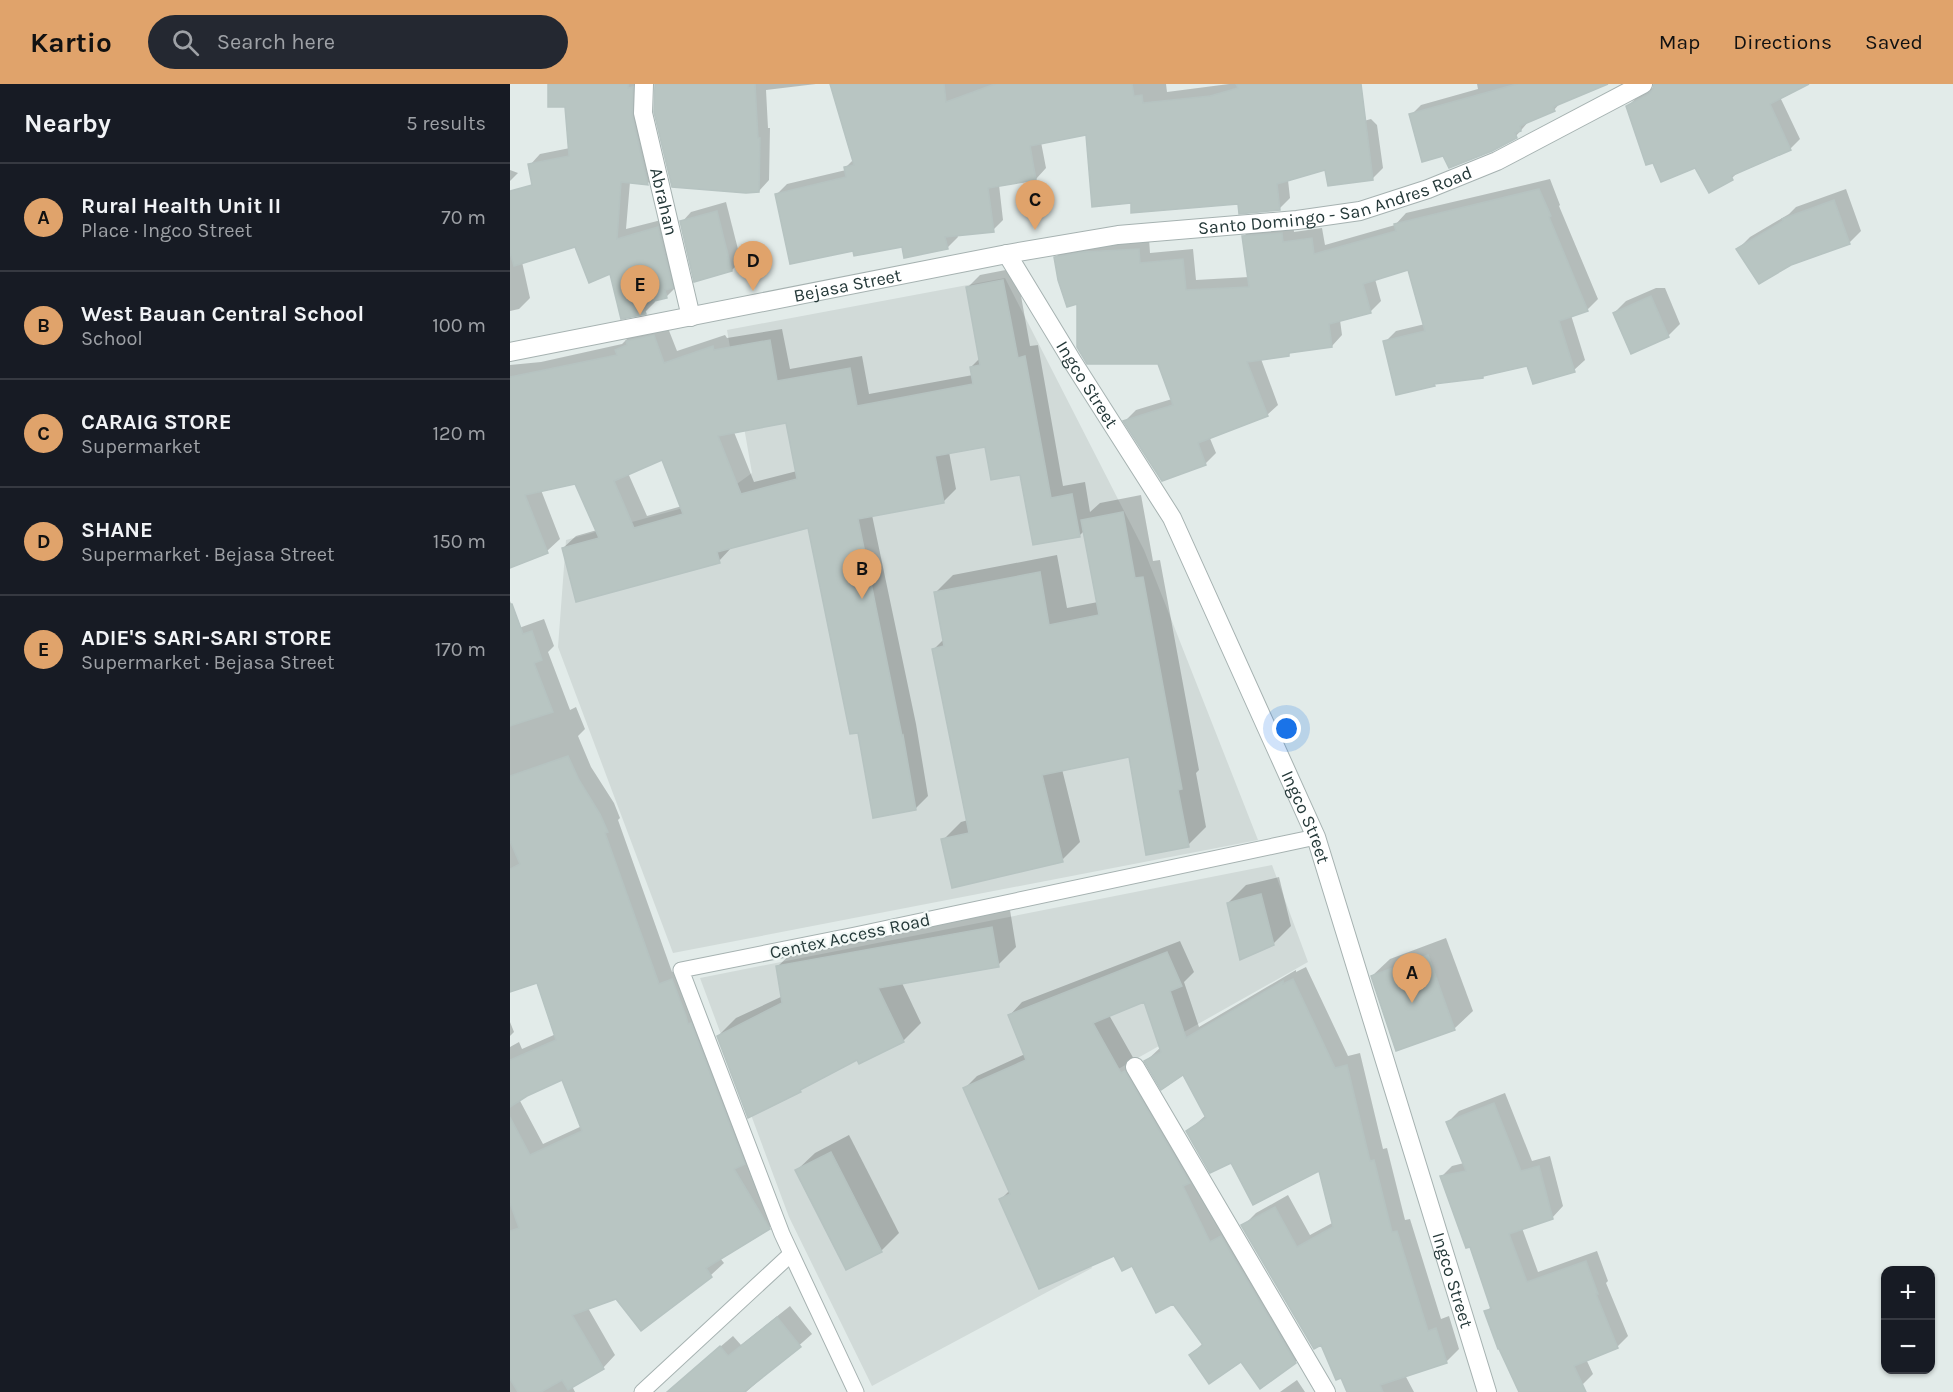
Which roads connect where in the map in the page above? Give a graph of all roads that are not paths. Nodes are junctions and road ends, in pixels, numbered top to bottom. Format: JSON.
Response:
{"nodes":[{"id":1,"x":644,"y":84,"type":"edge"},
{"id":2,"x":1643,"y":84,"type":"edge"},
{"id":3,"x":1007,"y":254,"type":"junction"},
{"id":4,"x":691,"y":317,"type":"junction"},
{"id":5,"x":510,"y":352,"type":"edge"},
{"id":6,"x":1316,"y":837,"type":"junction"},
{"id":7,"x":1135,"y":1067,"type":"dead end"},
{"id":8,"x":791,"y":1254,"type":"junction"},
{"id":9,"x":642,"y":1392,"type":"edge"},
{"id":10,"x":856,"y":1392,"type":"edge"},
{"id":11,"x":1326,"y":1392,"type":"edge"},
{"id":12,"x":1487,"y":1392,"type":"edge"}],
"edges":[{"from":1,"to":4,"type":"street","name":"Abrahan"},
{"from":2,"to":3,"type":"street","name":"Santo Domingo - San Andres Road"},
{"from":3,"to":4,"type":"street","name":"Bejasa Street"},
{"from":3,"to":6,"type":"street","name":"Ingco Street"},
{"from":4,"to":5,"type":"street","name":"Bejasa Street"},
{"from":6,"to":8,"type":"lane","name":"Centex Access Road"},
{"from":6,"to":12,"type":"street","name":"Ingco Street"},
{"from":7,"to":11,"type":"street"},
{"from":8,"to":9,"type":"lane"},
{"from":8,"to":10,"type":"lane","name":"Centex Access Road"}]}
